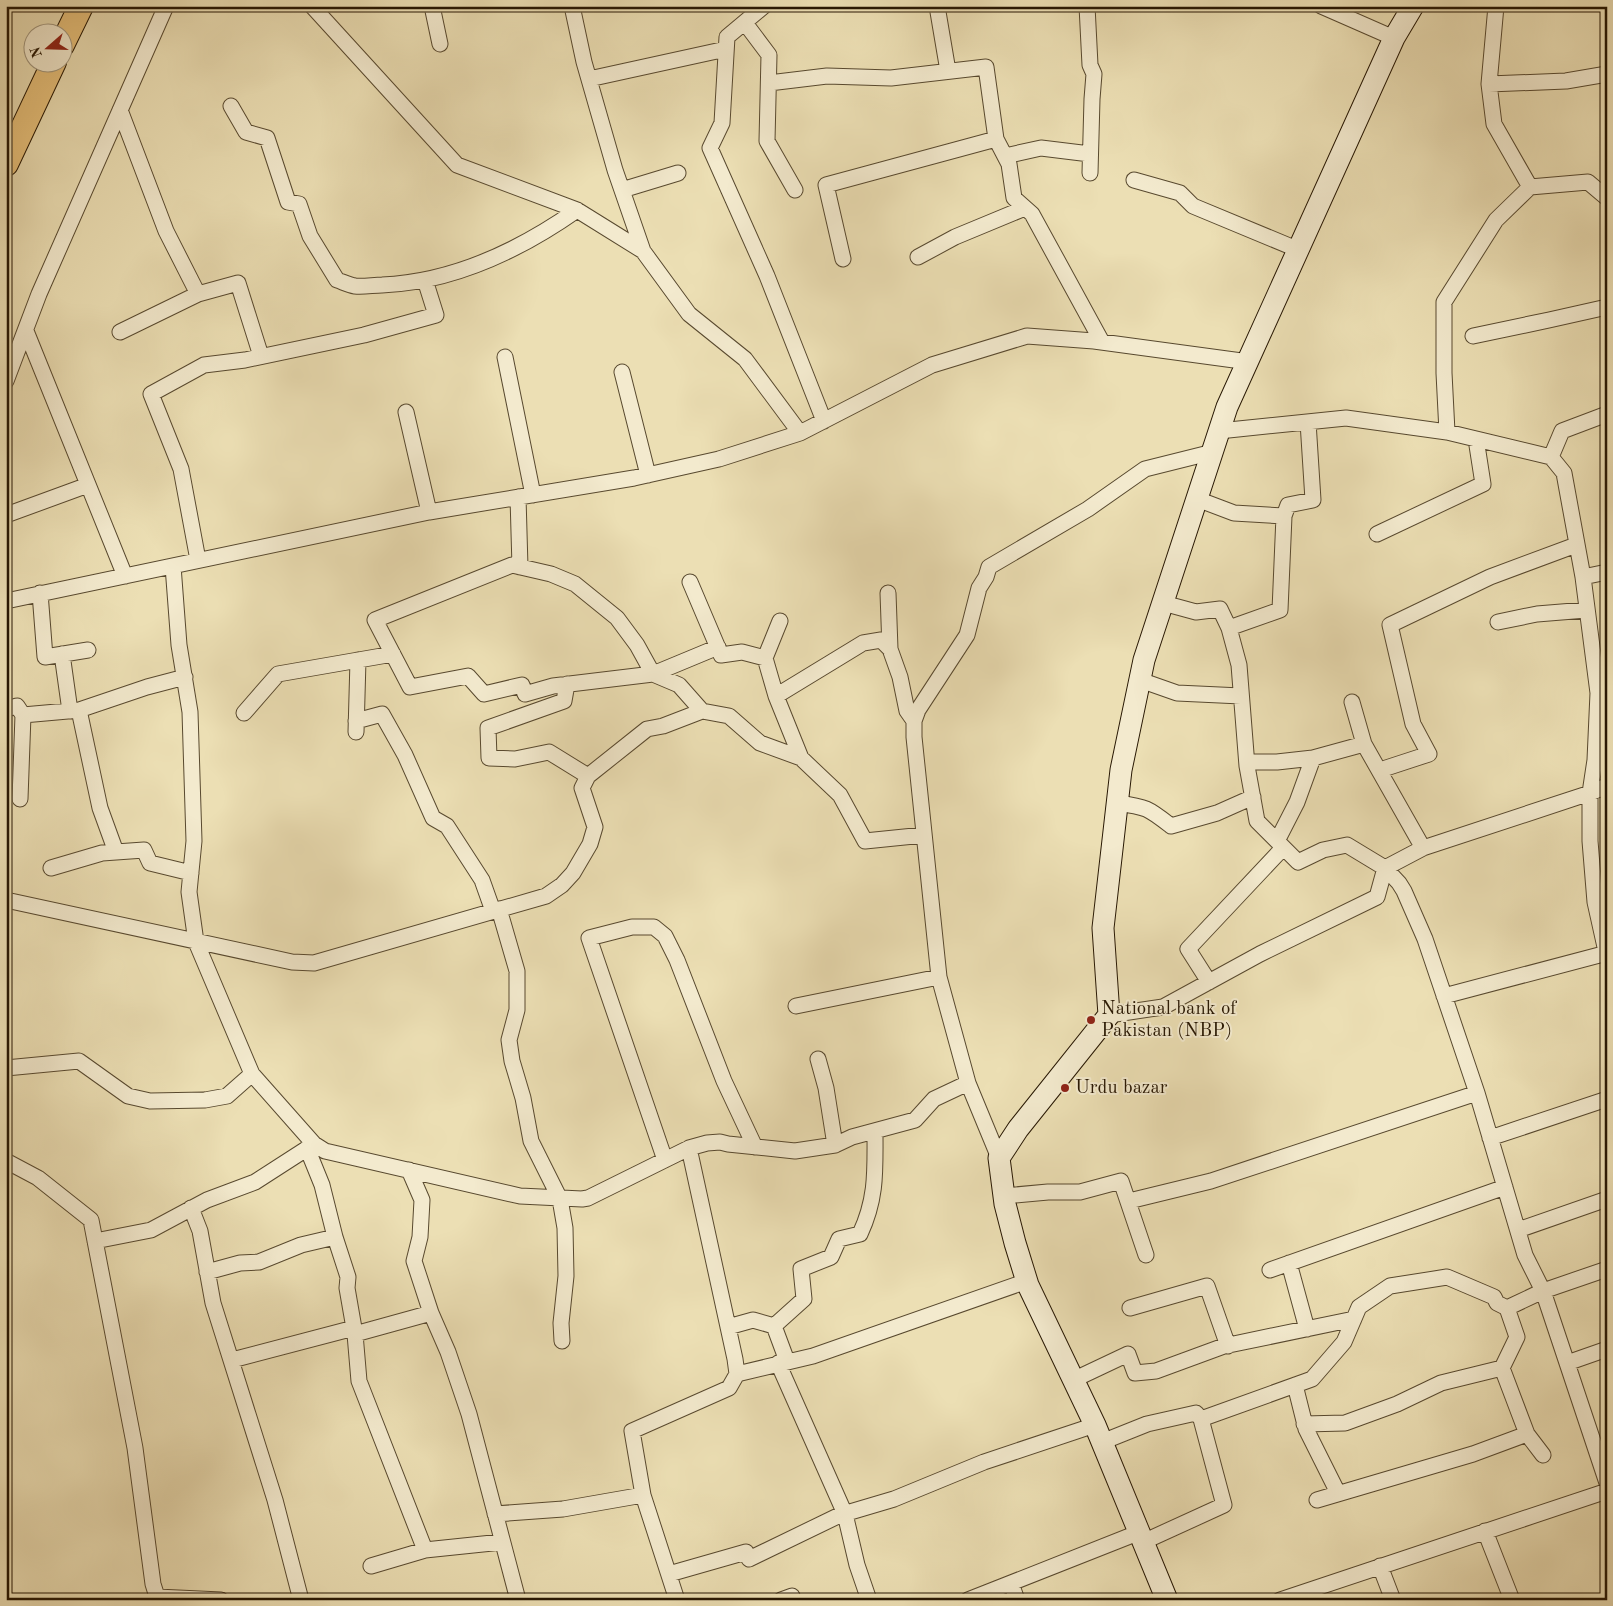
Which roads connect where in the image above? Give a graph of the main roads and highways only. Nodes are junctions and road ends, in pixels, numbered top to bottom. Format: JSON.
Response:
{"nodes":[{"id":1,"x":81,"y":6,"type":"edge"},
{"id":2,"x":1413,"y":6,"type":"edge"},
{"id":3,"x":72,"y":24,"type":"edge"},
{"id":4,"x":49,"y":72,"type":"edge"},
{"id":5,"x":6,"y":164,"type":"edge"},
{"id":6,"x":1167,"y":1600,"type":"edge"}],
"edges":[{"from":1,"to":3,"type":"main road"},
{"from":2,"to":6,"type":"main road"},
{"from":4,"to":5,"type":"main road"}]}
